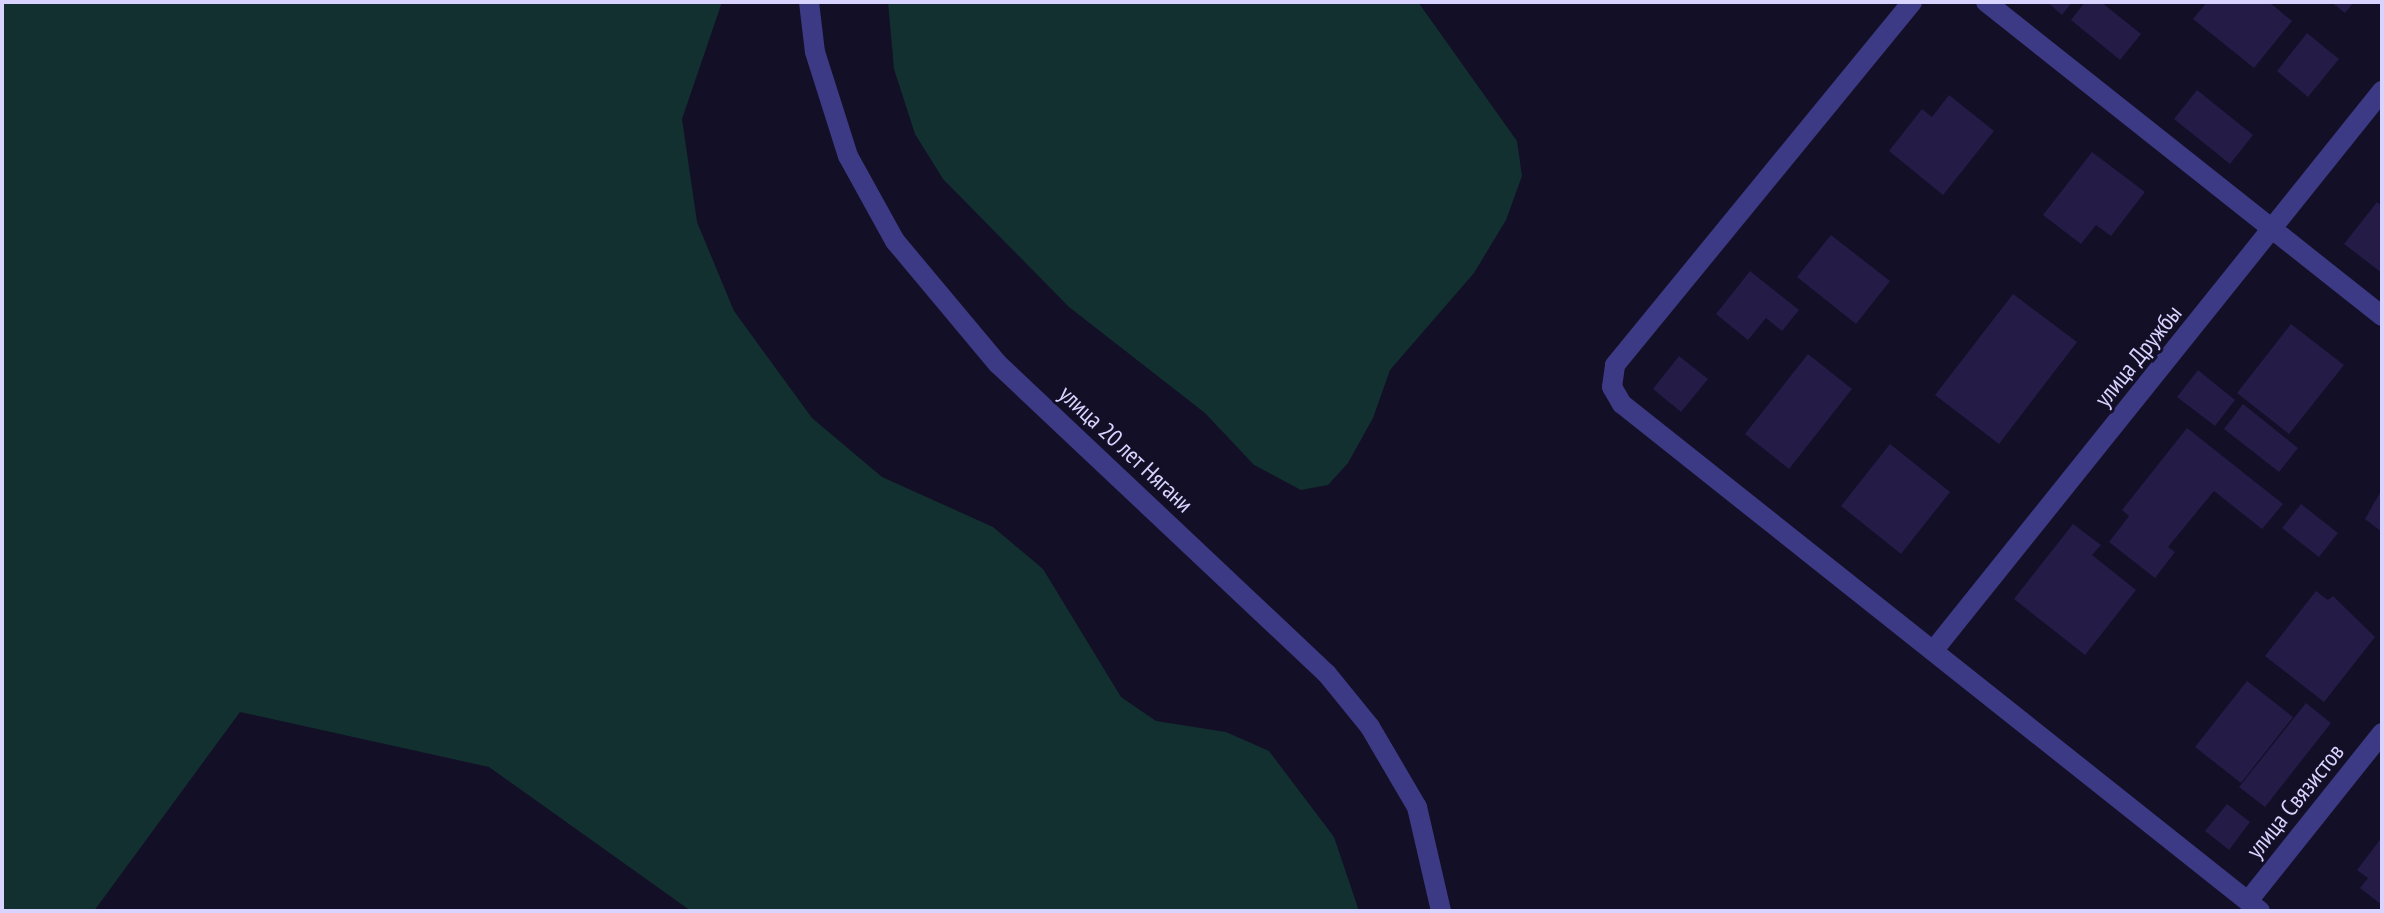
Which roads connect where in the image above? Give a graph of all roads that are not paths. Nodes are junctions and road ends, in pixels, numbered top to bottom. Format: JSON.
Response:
{"nodes":[{"id":1,"x":809,"y":2,"type":"edge"},
{"id":2,"x":1912,"y":2,"type":"edge"},
{"id":3,"x":1986,"y":2,"type":"edge"},
{"id":4,"x":2382,"y":91,"type":"edge"},
{"id":5,"x":2274,"y":229,"type":"junction"},
{"id":6,"x":2382,"y":316,"type":"edge"},
{"id":7,"x":1933,"y":651,"type":"junction"},
{"id":8,"x":2382,"y":733,"type":"edge"},
{"id":9,"x":2254,"y":906,"type":"edge"},
{"id":10,"x":1441,"y":911,"type":"edge"}],
"edges":[{"from":1,"to":10,"type":"street","name":"улица 20 лет Нягани"},
{"from":2,"to":7,"type":"street"},
{"from":3,"to":5,"type":"street"},
{"from":4,"to":5,"type":"street","name":"улица Дружбы"},
{"from":5,"to":6,"type":"street"},
{"from":5,"to":7,"type":"street","name":"улица Дружбы"},
{"from":7,"to":9,"type":"street"},
{"from":8,"to":9,"type":"street","name":"улица Связистов"}]}
